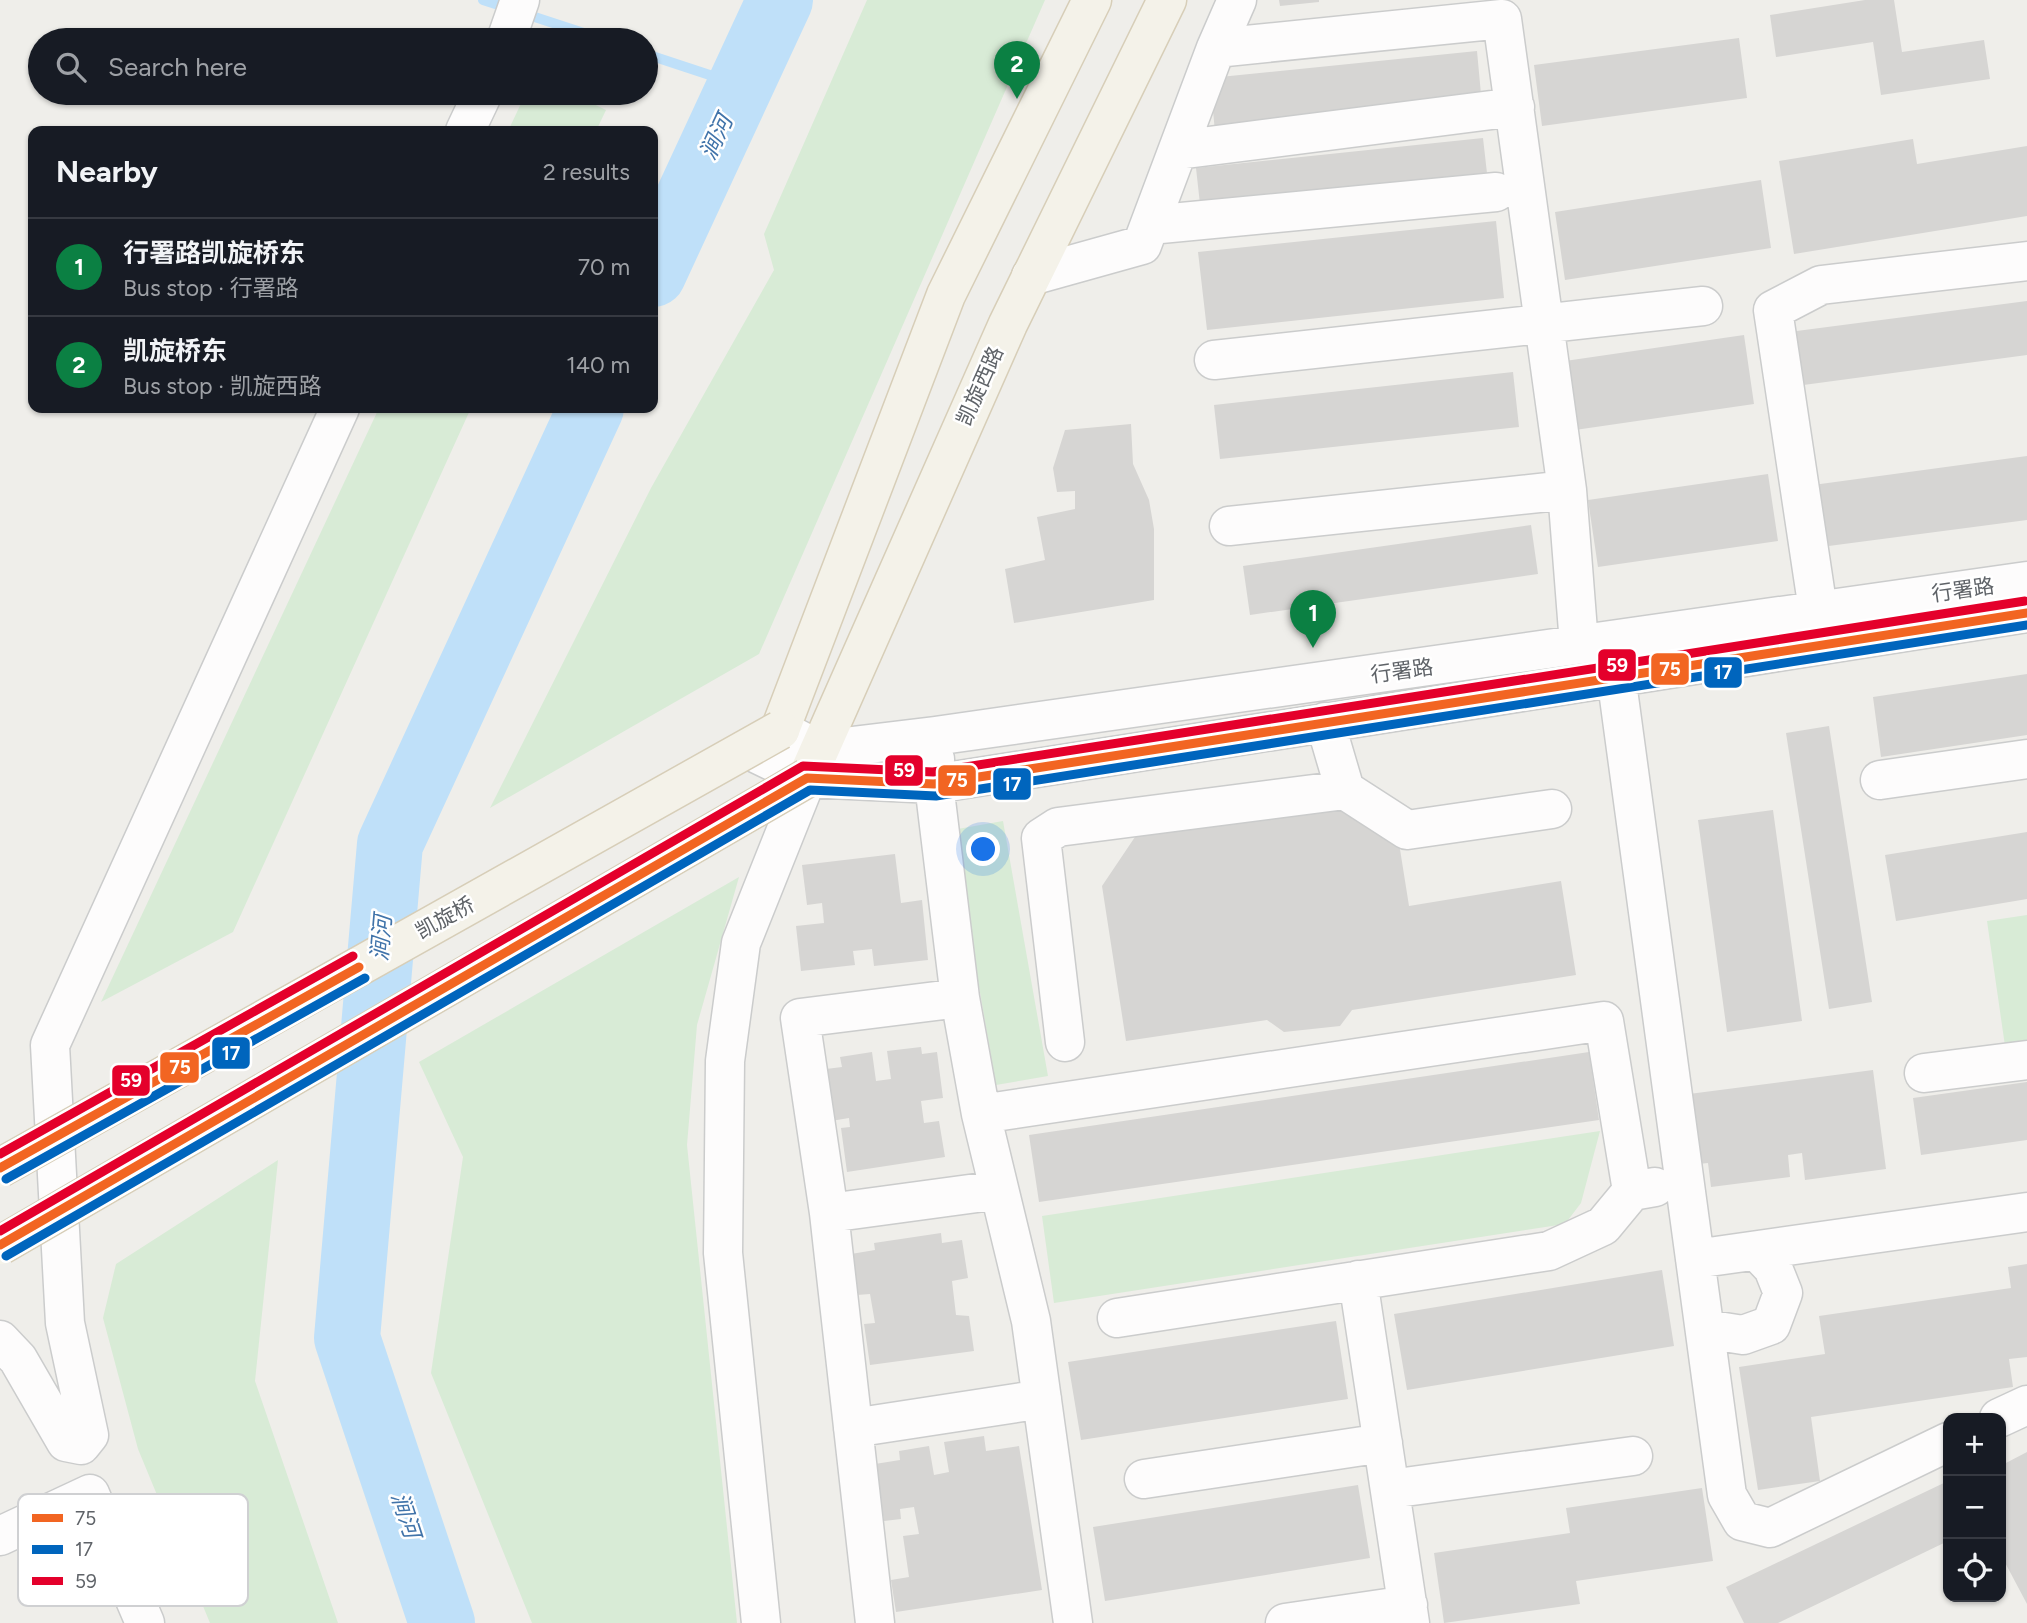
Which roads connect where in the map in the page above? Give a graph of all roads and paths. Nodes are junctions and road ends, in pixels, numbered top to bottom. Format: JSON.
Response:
{"nodes":[{"id":1,"x":520,"y":0,"type":"edge"},
{"id":2,"x":1092,"y":0,"type":"edge"},
{"id":3,"x":1167,"y":0,"type":"edge"},
{"id":4,"x":1237,"y":0,"type":"edge"},
{"id":5,"x":1501,"y":10,"type":"edge"},
{"id":6,"x":510,"y":28,"type":"edge"},
{"id":7,"x":1216,"y":48,"type":"junction"},
{"id":8,"x":478,"y":105,"type":"edge"},
{"id":9,"x":1515,"y":107,"type":"junction"},
{"id":10,"x":468,"y":126,"type":"edge"},
{"id":11,"x":1178,"y":150,"type":"junction"},
{"id":12,"x":1496,"y":192,"type":"dead end"},
{"id":13,"x":1150,"y":225,"type":"junction"},
{"id":14,"x":2027,"y":261,"type":"edge"},
{"id":15,"x":1031,"y":276,"type":"junction"},
{"id":16,"x":1703,"y":306,"type":"dead end"},
{"id":17,"x":1544,"y":323,"type":"junction"},
{"id":18,"x":1214,"y":360,"type":"dead end"},
{"id":19,"x":338,"y":413,"type":"edge"},
{"id":20,"x":1567,"y":490,"type":"junction"},
{"id":21,"x":1229,"y":526,"type":"dead end"},
{"id":22,"x":2027,"y":581,"type":"edge"},
{"id":23,"x":1818,"y":610,"type":"junction"},
{"id":24,"x":2027,"y":613,"type":"edge"},
{"id":25,"x":1596,"y":642,"type":"junction"},
{"id":26,"x":1615,"y":678,"type":"junction"},
{"id":27,"x":1325,"y":722,"type":"junction"},
{"id":28,"x":780,"y":730,"type":"junction"},
{"id":29,"x":935,"y":736,"type":"junction"},
{"id":30,"x":747,"y":749,"type":"junction"},
{"id":31,"x":2027,"y":759,"type":"edge"},
{"id":32,"x":813,"y":764,"type":"junction"},
{"id":33,"x":1880,"y":780,"type":"dead end"},
{"id":34,"x":934,"y":784,"type":"junction"},
{"id":35,"x":1345,"y":790,"type":"junction"},
{"id":36,"x":1552,"y":809,"type":"dead end"},
{"id":37,"x":960,"y":998,"type":"junction"},
{"id":38,"x":1065,"y":1042,"type":"dead end"},
{"id":39,"x":2027,"y":1060,"type":"edge"},
{"id":40,"x":1924,"y":1073,"type":"dead end"},
{"id":41,"x":981,"y":1114,"type":"junction"},
{"id":42,"x":0,"y":1168,"type":"edge"},
{"id":43,"x":1685,"y":1183,"type":"junction"},
{"id":44,"x":999,"y":1191,"type":"junction"},
{"id":45,"x":1632,"y":1191,"type":"junction"},
{"id":46,"x":2027,"y":1212,"type":"edge"},
{"id":47,"x":829,"y":1213,"type":"junction"},
{"id":48,"x":0,"y":1245,"type":"edge"},
{"id":49,"x":1757,"y":1251,"type":"junction"},
{"id":50,"x":1695,"y":1259,"type":"junction"},
{"id":51,"x":1358,"y":1280,"type":"junction"},
{"id":52,"x":1117,"y":1318,"type":"dead end"},
{"id":53,"x":1705,"y":1329,"type":"junction"},
{"id":54,"x":0,"y":1340,"type":"edge"},
{"id":55,"x":1042,"y":1399,"type":"junction"},
{"id":56,"x":2027,"y":1405,"type":"edge"},
{"id":57,"x":2006,"y":1414,"type":"edge"},
{"id":58,"x":853,"y":1428,"type":"junction"},
{"id":59,"x":1383,"y":1443,"type":"junction"},
{"id":60,"x":1943,"y":1444,"type":"edge"},
{"id":61,"x":1633,"y":1456,"type":"dead end"},
{"id":62,"x":1144,"y":1479,"type":"dead end"},
{"id":63,"x":1390,"y":1489,"type":"junction"},
{"id":64,"x":18,"y":1528,"type":"edge"},
{"id":65,"x":0,"y":1536,"type":"edge"},
{"id":66,"x":138,"y":1606,"type":"edge"},
{"id":67,"x":1409,"y":1614,"type":"edge"},
{"id":68,"x":1065,"y":1622,"type":"edge"},
{"id":69,"x":145,"y":1623,"type":"edge"},
{"id":70,"x":761,"y":1623,"type":"edge"},
{"id":71,"x":875,"y":1623,"type":"edge"},
{"id":72,"x":1285,"y":1623,"type":"edge"}],
"edges":[{"from":1,"to":6,"type":"street"},
{"from":2,"to":28,"type":"main road"},
{"from":3,"to":15,"type":"main road","name":"凯旋西路"},
{"from":4,"to":7,"type":"street"},
{"from":5,"to":7,"type":"street"},
{"from":5,"to":9,"type":"street"},
{"from":7,"to":11,"type":"street"},
{"from":8,"to":10,"type":"street"},
{"from":9,"to":11,"type":"street"},
{"from":9,"to":17,"type":"street"},
{"from":11,"to":13,"type":"street"},
{"from":12,"to":13,"type":"street"},
{"from":13,"to":15,"type":"street"},
{"from":14,"to":23,"type":"street"},
{"from":15,"to":32,"type":"main road","name":"凯旋西路"},
{"from":16,"to":17,"type":"street"},
{"from":17,"to":18,"type":"street"},
{"from":17,"to":20,"type":"street"},
{"from":19,"to":54,"type":"street"},
{"from":20,"to":21,"type":"street"},
{"from":20,"to":25,"type":"street"},
{"from":22,"to":23,"type":"street","name":"行署路"},
{"from":23,"to":25,"type":"street","name":"行署路"},
{"from":24,"to":26,"type":"street","name":"行署路"},
{"from":25,"to":26,"type":"street"},
{"from":25,"to":29,"type":"street","name":"行署路"},
{"from":26,"to":27,"type":"street","name":"行署路"},
{"from":26,"to":43,"type":"street"},
{"from":27,"to":34,"type":"street","name":"行署路"},
{"from":27,"to":35,"type":"street"},
{"from":28,"to":30,"type":"main road","name":"凯旋桥","bridge":true},
{"from":28,"to":32,"type":"street","name":"行署路"},
{"from":29,"to":32,"type":"street","name":"行署路"},
{"from":29,"to":34,"type":"street"},
{"from":30,"to":32,"type":"street","name":"行署路"},
{"from":30,"to":42,"type":"main road","name":"凯旋桥","bridge":true},
{"from":31,"to":33,"type":"street"},
{"from":32,"to":34,"type":"street","name":"行署路"},
{"from":32,"to":48,"type":"main road","bridge":true},
{"from":32,"to":70,"type":"street"},
{"from":34,"to":37,"type":"street"},
{"from":35,"to":36,"type":"street"},
{"from":35,"to":38,"type":"street"},
{"from":37,"to":41,"type":"street"},
{"from":37,"to":47,"type":"street"},
{"from":39,"to":40,"type":"street"},
{"from":41,"to":44,"type":"street"},
{"from":41,"to":45,"type":"street"},
{"from":43,"to":45,"type":"street"},
{"from":43,"to":50,"type":"street"},
{"from":44,"to":47,"type":"street"},
{"from":44,"to":55,"type":"street"},
{"from":45,"to":51,"type":"street"},
{"from":46,"to":49,"type":"street"},
{"from":47,"to":58,"type":"street"},
{"from":49,"to":50,"type":"street"},
{"from":49,"to":53,"type":"street"},
{"from":50,"to":53,"type":"street"},
{"from":51,"to":52,"type":"street"},
{"from":51,"to":59,"type":"street"},
{"from":53,"to":60,"type":"street"},
{"from":55,"to":58,"type":"street"},
{"from":55,"to":68,"type":"street"},
{"from":56,"to":57,"type":"street"},
{"from":58,"to":71,"type":"street"},
{"from":59,"to":62,"type":"street"},
{"from":59,"to":63,"type":"street"},
{"from":61,"to":63,"type":"street"},
{"from":63,"to":67,"type":"street"},
{"from":64,"to":65,"type":"street"},
{"from":66,"to":69,"type":"street"},
{"from":67,"to":72,"type":"street"}]}
